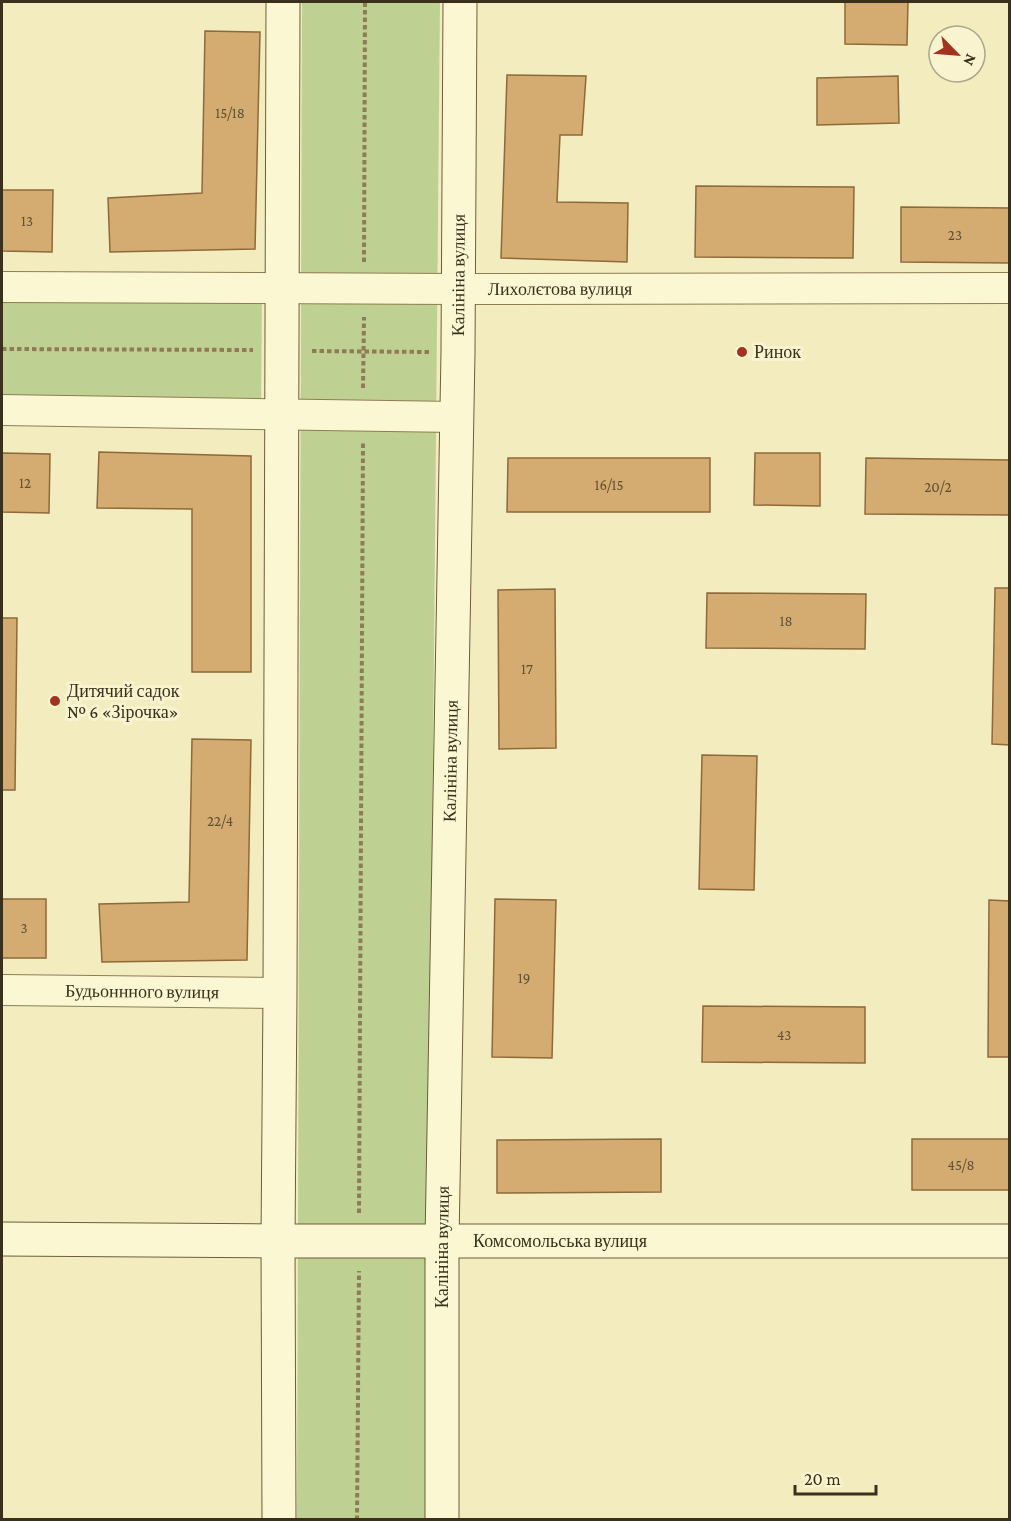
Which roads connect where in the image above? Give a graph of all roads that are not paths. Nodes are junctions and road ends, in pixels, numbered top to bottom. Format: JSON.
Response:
{"nodes":[{"id":1,"x":283,"y":2,"type":"edge"},
{"id":2,"x":460,"y":2,"type":"edge"},
{"id":3,"x":2,"y":287,"type":"edge"},
{"id":4,"x":282,"y":288,"type":"junction"},
{"id":5,"x":1010,"y":288,"type":"edge"},
{"id":6,"x":458,"y":289,"type":"junction"},
{"id":7,"x":2,"y":410,"type":"edge"},
{"id":8,"x":281,"y":413,"type":"junction"},
{"id":9,"x":456,"y":417,"type":"junction"},
{"id":10,"x":2,"y":990,"type":"edge"},
{"id":11,"x":280,"y":993,"type":"junction"},
{"id":12,"x":2,"y":1239,"type":"edge"},
{"id":13,"x":278,"y":1241,"type":"junction"},
{"id":14,"x":442,"y":1241,"type":"junction"},
{"id":15,"x":1010,"y":1241,"type":"edge"},
{"id":16,"x":279,"y":1520,"type":"edge"},
{"id":17,"x":442,"y":1520,"type":"edge"}],
"edges":[{"from":1,"to":4,"type":"main road"},
{"from":2,"to":6,"type":"main road","name":"Калініна вулиця"},
{"from":3,"to":4,"type":"street","name":"Лихолєтова вулиця"},
{"from":4,"to":6,"type":"street","name":"Лихолєтова вулиця"},
{"from":4,"to":8,"type":"main road"},
{"from":5,"to":6,"type":"street","name":"Лихолєтова вулиця"},
{"from":6,"to":9,"type":"main road","name":"Калініна вулиця"},
{"from":7,"to":8,"type":"street"},
{"from":8,"to":9,"type":"street"},
{"from":8,"to":11,"type":"main road"},
{"from":9,"to":14,"type":"main road","name":"Калініна вулиця"},
{"from":10,"to":11,"type":"street","name":"Будьоннного вулиця"},
{"from":11,"to":13,"type":"main road"},
{"from":12,"to":13,"type":"main road","name":"Комсомольська вулиця"},
{"from":13,"to":14,"type":"main road","name":"Комсомольська вулиця"},
{"from":13,"to":16,"type":"main road"},
{"from":14,"to":15,"type":"main road","name":"Комсомольська вулиця"},
{"from":14,"to":17,"type":"main road","name":"Калініна вулиця"}]}
